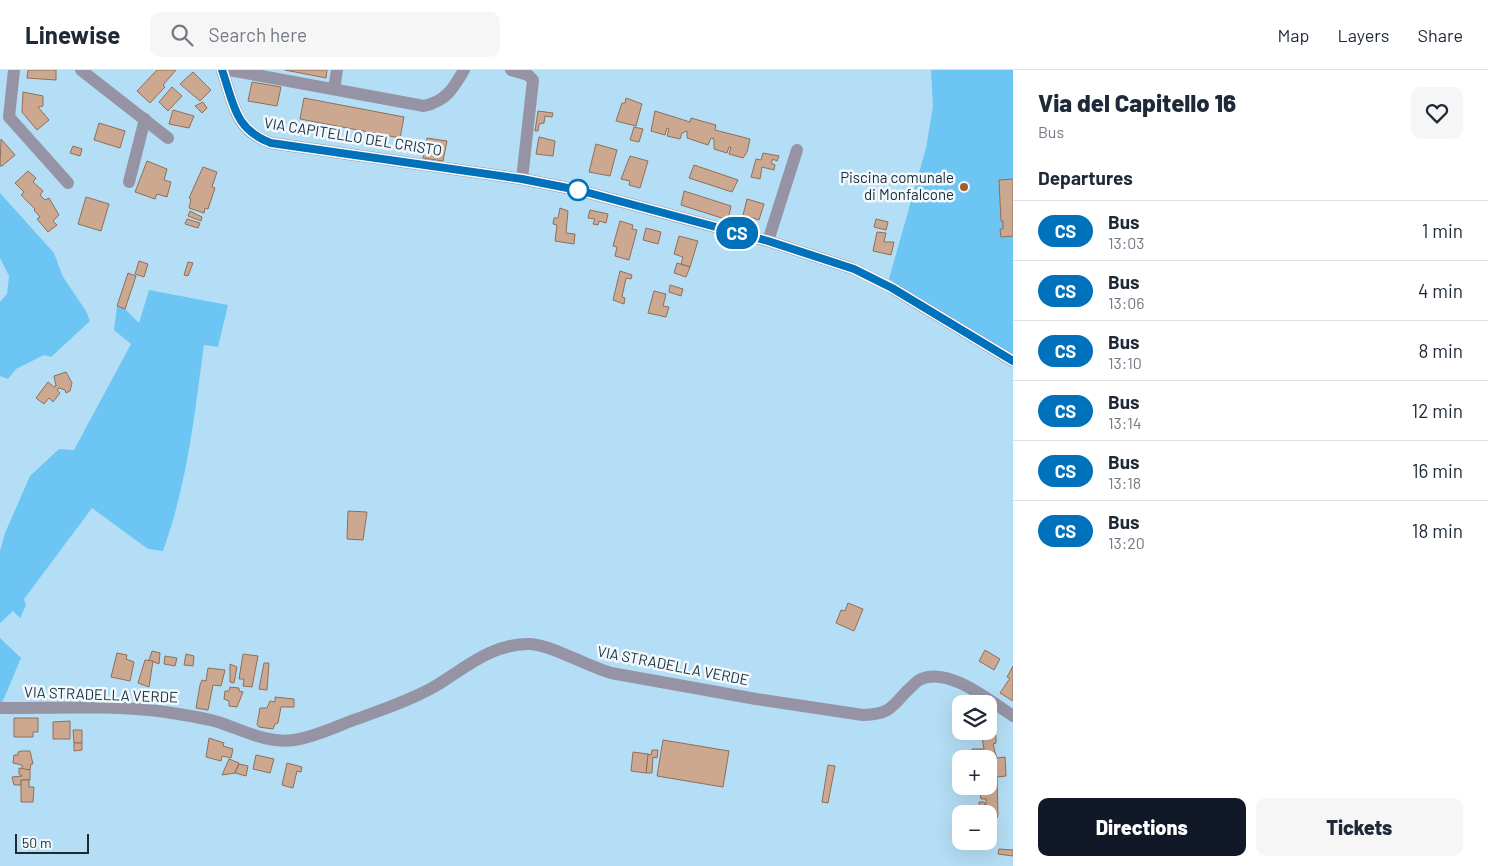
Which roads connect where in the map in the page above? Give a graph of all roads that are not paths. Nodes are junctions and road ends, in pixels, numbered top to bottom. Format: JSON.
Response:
{"nodes":[{"id":1,"x":14,"y":70,"type":"edge"},
{"id":2,"x":81,"y":70,"type":"edge"},
{"id":3,"x":222,"y":70,"type":"edge"},
{"id":4,"x":229,"y":70,"type":"edge"},
{"id":5,"x":337,"y":70,"type":"edge"},
{"id":6,"x":464,"y":70,"type":"edge"},
{"id":7,"x":511,"y":70,"type":"edge"},
{"id":8,"x":334,"y":89,"type":"junction"},
{"id":9,"x":145,"y":118,"type":"junction"},
{"id":10,"x":168,"y":138,"type":"dead end"},
{"id":11,"x":796,"y":150,"type":"dead end"},
{"id":12,"x":522,"y":179,"type":"junction"},
{"id":13,"x":129,"y":182,"type":"dead end"},
{"id":14,"x":68,"y":183,"type":"dead end"},
{"id":15,"x":768,"y":241,"type":"junction"},
{"id":16,"x":1013,"y":361,"type":"edge"},
{"id":17,"x":0,"y":708,"type":"edge"},
{"id":18,"x":1013,"y":716,"type":"edge"}],
"edges":[{"from":1,"to":14,"type":"street"},
{"from":2,"to":9,"type":"street"},
{"from":3,"to":12,"type":"street","name":"VIA CAPITELLO DEL CRISTO"},
{"from":4,"to":8,"type":"street"},
{"from":5,"to":8,"type":"street"},
{"from":6,"to":8,"type":"street"},
{"from":7,"to":12,"type":"street"},
{"from":9,"to":10,"type":"street"},
{"from":9,"to":13,"type":"street"},
{"from":11,"to":15,"type":"street"},
{"from":12,"to":15,"type":"street","name":"VIA CAPITELLO DEL CRISTO"},
{"from":15,"to":16,"type":"street","name":"VIA CAPITELLO DEL CRISTO"},
{"from":17,"to":18,"type":"street","name":"VIA STRADELLA VERDE"}]}
